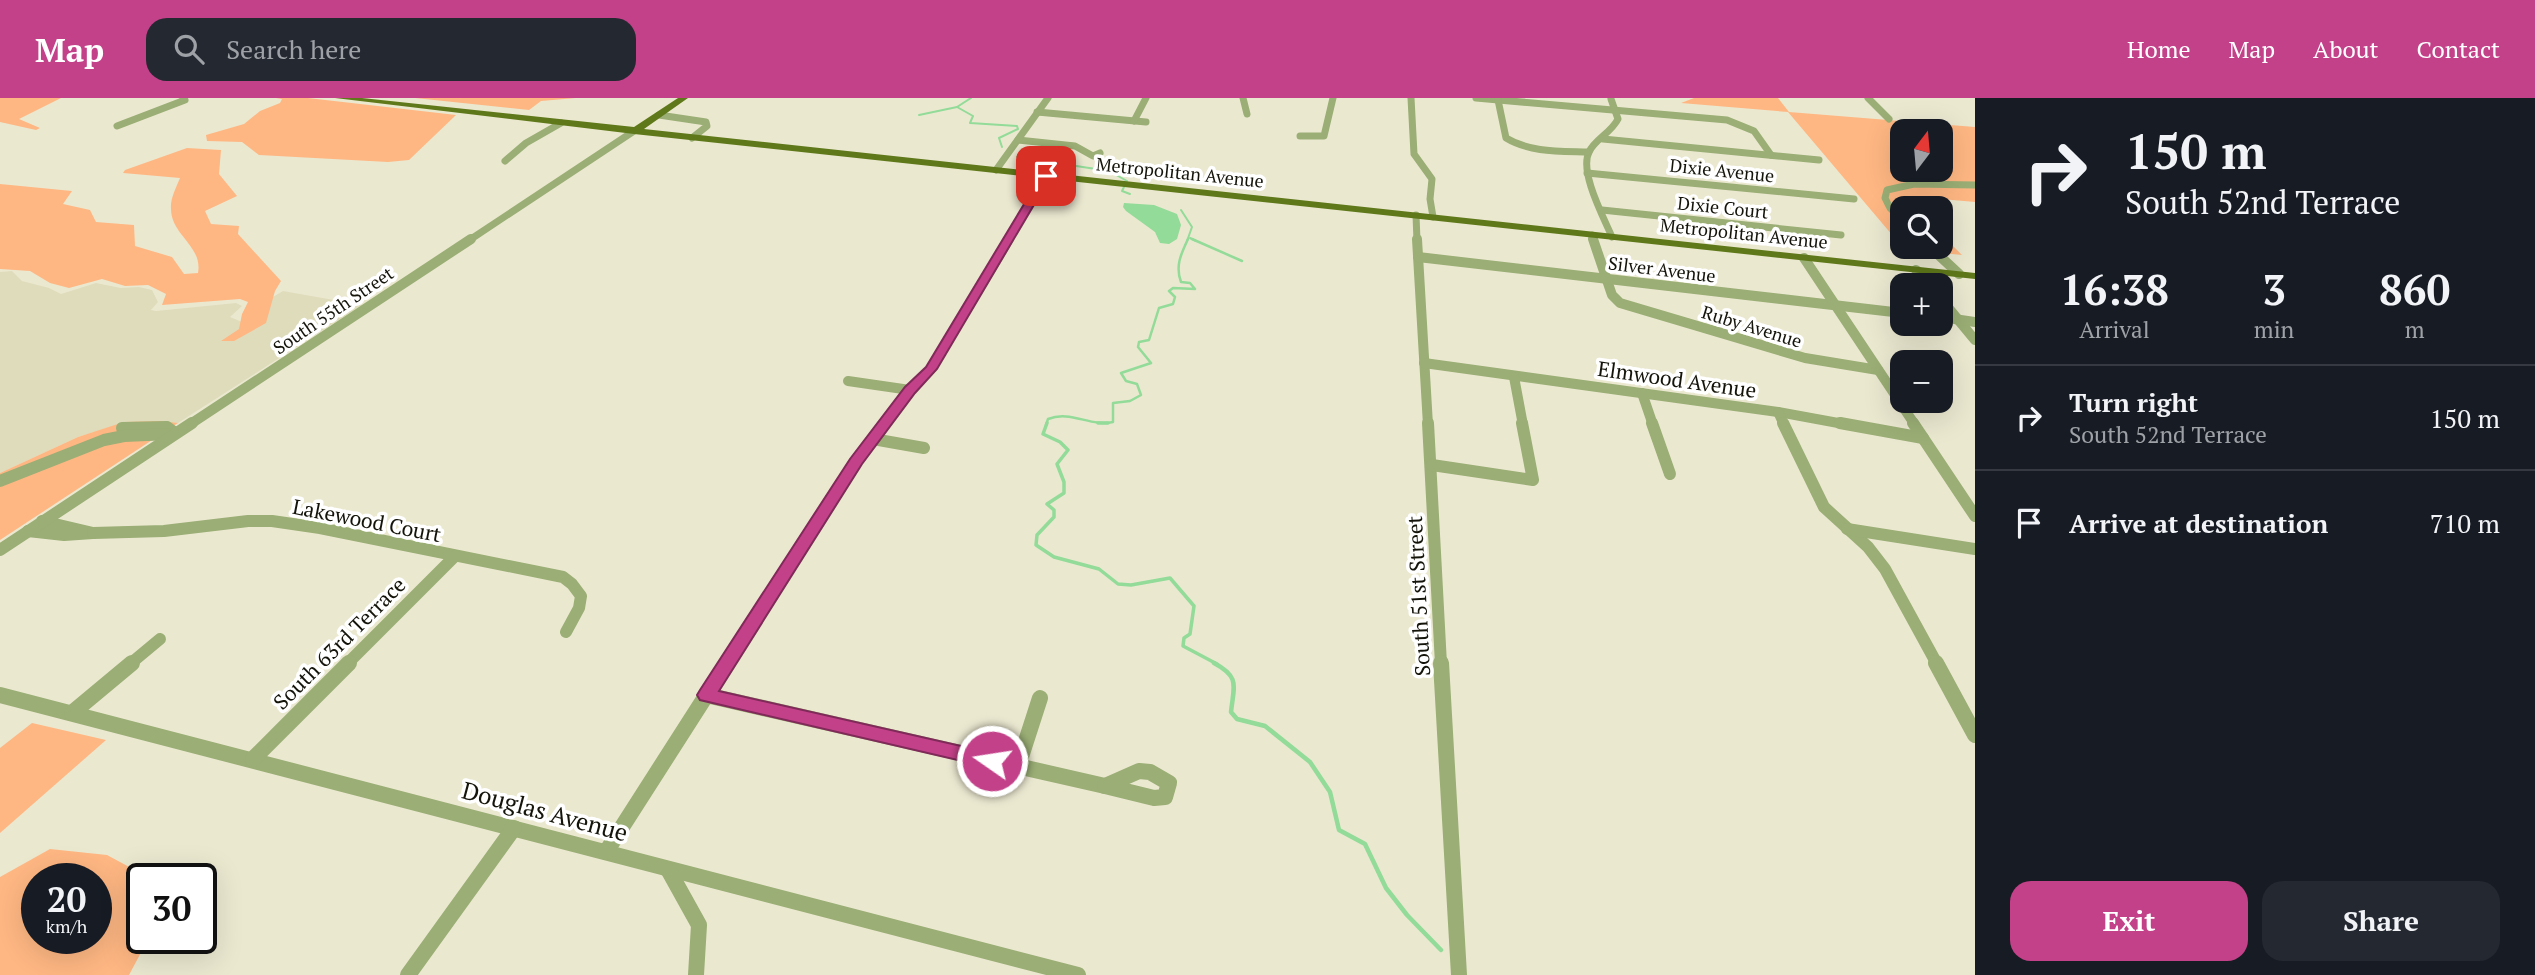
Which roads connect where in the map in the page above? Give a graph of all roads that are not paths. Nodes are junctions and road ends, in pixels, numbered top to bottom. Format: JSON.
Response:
{"nodes":[{"id":1,"x":183,"y":98,"type":"edge"},
{"id":2,"x":339,"y":98,"type":"edge"},
{"id":3,"x":684,"y":98,"type":"edge"},
{"id":4,"x":1048,"y":98,"type":"edge"},
{"id":5,"x":1146,"y":98,"type":"edge"},
{"id":6,"x":1243,"y":98,"type":"edge"},
{"id":7,"x":1333,"y":98,"type":"edge"},
{"id":8,"x":1411,"y":98,"type":"edge"},
{"id":9,"x":1476,"y":98,"type":"edge"},
{"id":10,"x":1868,"y":98,"type":"edge"},
{"id":11,"x":1611,"y":99,"type":"edge"},
{"id":12,"x":1499,"y":100,"type":"junction"},
{"id":13,"x":1617,"y":110,"type":"junction"},
{"id":14,"x":1037,"y":112,"type":"junction"},
{"id":15,"x":659,"y":114,"type":"junction"},
{"id":16,"x":1247,"y":114,"type":"dead end"},
{"id":17,"x":1889,"y":119,"type":"dead end"},
{"id":18,"x":1134,"y":121,"type":"junction"},
{"id":19,"x":1146,"y":122,"type":"dead end"},
{"id":20,"x":561,"y":123,"type":"junction"},
{"id":21,"x":117,"y":126,"type":"dead end"},
{"id":22,"x":634,"y":131,"type":"junction"},
{"id":23,"x":1300,"y":136,"type":"dead end"},
{"id":24,"x":692,"y":138,"type":"junction"},
{"id":25,"x":1604,"y":139,"type":"junction"},
{"id":26,"x":1018,"y":140,"type":"junction"},
{"id":27,"x":1080,"y":147,"type":"dead end"},
{"id":28,"x":1589,"y":152,"type":"junction"},
{"id":29,"x":1771,"y":155,"type":"junction"},
{"id":30,"x":1819,"y":160,"type":"dead end"},
{"id":31,"x":505,"y":161,"type":"dead end"},
{"id":32,"x":996,"y":170,"type":"junction"},
{"id":33,"x":1587,"y":173,"type":"junction"},
{"id":34,"x":1046,"y":176,"type":"junction"},
{"id":35,"x":1975,"y":185,"type":"edge"},
{"id":36,"x":1854,"y":199,"type":"dead end"},
{"id":37,"x":1890,"y":208,"type":"edge"},
{"id":38,"x":1602,"y":210,"type":"junction"},
{"id":39,"x":1416,"y":215,"type":"junction"},
{"id":40,"x":1433,"y":217,"type":"junction"},
{"id":41,"x":1592,"y":235,"type":"junction"},
{"id":42,"x":1841,"y":235,"type":"dead end"},
{"id":43,"x":1612,"y":237,"type":"junction"},
{"id":44,"x":1418,"y":257,"type":"junction"},
{"id":45,"x":1804,"y":258,"type":"junction"},
{"id":46,"x":1943,"y":259,"type":"edge"},
{"id":47,"x":1916,"y":270,"type":"junction"},
{"id":48,"x":1919,"y":273,"type":"edge"},
{"id":49,"x":1959,"y":274,"type":"junction"},
{"id":50,"x":1975,"y":276,"type":"edge"},
{"id":51,"x":1607,"y":279,"type":"junction"},
{"id":52,"x":1620,"y":303,"type":"joint"},
{"id":53,"x":1835,"y":305,"type":"junction"},
{"id":54,"x":1890,"y":312,"type":"edge"},
{"id":55,"x":1953,"y":313,"type":"edge"},
{"id":56,"x":1953,"y":318,"type":"edge"},
{"id":57,"x":1958,"y":319,"type":"junction"},
{"id":58,"x":1975,"y":322,"type":"edge"},
{"id":59,"x":1975,"y":340,"type":"edge"},
{"id":60,"x":1424,"y":363,"type":"junction"},
{"id":61,"x":1878,"y":370,"type":"junction"},
{"id":62,"x":1514,"y":377,"type":"junction"},
{"id":63,"x":848,"y":382,"type":"dead end"},
{"id":64,"x":910,"y":390,"type":"junction"},
{"id":65,"x":1642,"y":393,"type":"junction"},
{"id":66,"x":1778,"y":412,"type":"junction"},
{"id":67,"x":175,"y":433,"type":"junction"},
{"id":68,"x":1923,"y":438,"type":"junction"},
{"id":69,"x":873,"y":439,"type":"junction"},
{"id":70,"x":924,"y":449,"type":"dead end"},
{"id":71,"x":1432,"y":465,"type":"junction"},
{"id":72,"x":1670,"y":474,"type":"dead end"},
{"id":73,"x":0,"y":481,"type":"edge"},
{"id":74,"x":1975,"y":516,"type":"edge"},
{"id":75,"x":42,"y":521,"type":"junction"},
{"id":76,"x":1845,"y":529,"type":"junction"},
{"id":77,"x":29,"y":531,"type":"junction"},
{"id":78,"x":93,"y":533,"type":"junction"},
{"id":79,"x":1975,"y":549,"type":"edge"},
{"id":80,"x":0,"y":550,"type":"edge"},
{"id":81,"x":455,"y":556,"type":"junction"},
{"id":82,"x":566,"y":632,"type":"dead end"},
{"id":83,"x":160,"y":639,"type":"dead end"},
{"id":84,"x":0,"y":695,"type":"edge"},
{"id":85,"x":706,"y":695,"type":"junction"},
{"id":86,"x":1040,"y":698,"type":"dead end"},
{"id":87,"x":72,"y":713,"type":"junction"},
{"id":88,"x":1975,"y":735,"type":"edge"},
{"id":89,"x":253,"y":759,"type":"junction"},
{"id":90,"x":1018,"y":766,"type":"junction"},
{"id":91,"x":1105,"y":786,"type":"dead end"},
{"id":92,"x":514,"y":828,"type":"junction"},
{"id":93,"x":606,"y":852,"type":"junction"},
{"id":94,"x":670,"y":870,"type":"junction"},
{"id":95,"x":408,"y":975,"type":"edge"},
{"id":96,"x":696,"y":975,"type":"edge"},
{"id":97,"x":1078,"y":975,"type":"edge"},
{"id":98,"x":1460,"y":975,"type":"edge"}],
"edges":[{"from":1,"to":21,"type":"street"},
{"from":2,"to":20,"type":"main road","name":"Metropolitan Avenue"},
{"from":3,"to":15,"type":"main road","name":"South 55th Street"},
{"from":4,"to":14,"type":"street"},
{"from":5,"to":18,"type":"street"},
{"from":6,"to":16,"type":"street"},
{"from":7,"to":23,"type":"street"},
{"from":8,"to":40,"type":"street"},
{"from":9,"to":12,"type":"street"},
{"from":10,"to":17,"type":"street"},
{"from":11,"to":13,"type":"street"},
{"from":12,"to":13,"type":"street"},
{"from":12,"to":28,"type":"street"},
{"from":13,"to":25,"type":"street"},
{"from":13,"to":29,"type":"street"},
{"from":14,"to":18,"type":"street"},
{"from":14,"to":26,"type":"street"},
{"from":15,"to":22,"type":"main road","name":"South 55th Street"},
{"from":15,"to":24,"type":"street"},
{"from":18,"to":19,"type":"street"},
{"from":20,"to":22,"type":"main road","name":"Metropolitan Avenue"},
{"from":20,"to":31,"type":"street"},
{"from":22,"to":24,"type":"main road","name":"Metropolitan Avenue"},
{"from":22,"to":67,"type":"street","name":"South 55th Street"},
{"from":24,"to":32,"type":"main road","name":"Metropolitan Avenue"},
{"from":25,"to":28,"type":"street"},
{"from":25,"to":29,"type":"street"},
{"from":26,"to":27,"type":"street"},
{"from":26,"to":32,"type":"street"},
{"from":28,"to":33,"type":"street"},
{"from":29,"to":30,"type":"street"},
{"from":32,"to":34,"type":"main road","name":"Metropolitan Avenue"},
{"from":33,"to":36,"type":"street","name":"Dixie Avenue"},
{"from":33,"to":38,"type":"street"},
{"from":34,"to":39,"type":"main road","name":"Metropolitan Avenue"},
{"from":34,"to":64,"type":"street"},
{"from":35,"to":37,"type":"street"},
{"from":38,"to":42,"type":"street","name":"Dixie Court"},
{"from":38,"to":43,"type":"street"},
{"from":39,"to":40,"type":"main road","name":"Metropolitan Avenue"},
{"from":39,"to":44,"type":"street","name":"South 51st Street"},
{"from":40,"to":41,"type":"main road","name":"Metropolitan Avenue"},
{"from":41,"to":43,"type":"main road","name":"Metropolitan Avenue"},
{"from":41,"to":51,"type":"street"},
{"from":43,"to":45,"type":"main road","name":"Metropolitan Avenue"},
{"from":44,"to":51,"type":"street","name":"Silver Avenue"},
{"from":44,"to":60,"type":"street","name":"South 51st Street"},
{"from":45,"to":47,"type":"main road","name":"Metropolitan Avenue"},
{"from":45,"to":53,"type":"street"},
{"from":46,"to":49,"type":"street"},
{"from":47,"to":48,"type":"street"},
{"from":47,"to":49,"type":"main road","name":"Metropolitan Avenue"},
{"from":49,"to":50,"type":"main road","name":"Metropolitan Avenue"},
{"from":51,"to":52,"type":"street"},
{"from":51,"to":53,"type":"street","name":"Silver Avenue"},
{"from":52,"to":61,"type":"street","name":"Ruby Avenue"},
{"from":53,"to":54,"type":"street","name":"Silver Avenue"},
{"from":53,"to":61,"type":"street"},
{"from":55,"to":57,"type":"street"},
{"from":56,"to":57,"type":"street"},
{"from":57,"to":58,"type":"street"},
{"from":57,"to":59,"type":"street"},
{"from":60,"to":62,"type":"street","name":"Elmwood Avenue"},
{"from":60,"to":71,"type":"street","name":"South 51st Street"},
{"from":61,"to":68,"type":"street"},
{"from":62,"to":65,"type":"street","name":"Elmwood Avenue"},
{"from":62,"to":71,"type":"street"},
{"from":63,"to":64,"type":"street"},
{"from":64,"to":69,"type":"street"},
{"from":65,"to":66,"type":"street","name":"Elmwood Avenue"},
{"from":65,"to":72,"type":"street"},
{"from":66,"to":68,"type":"street","name":"Elmwood Avenue"},
{"from":66,"to":76,"type":"street"},
{"from":67,"to":73,"type":"street"},
{"from":67,"to":75,"type":"street","name":"South 55th Street"},
{"from":68,"to":74,"type":"street"},
{"from":69,"to":70,"type":"street"},
{"from":69,"to":85,"type":"street"},
{"from":71,"to":98,"type":"street","name":"South 51st Street"},
{"from":75,"to":77,"type":"street","name":"South 55th Street"},
{"from":75,"to":78,"type":"street","name":"Lakewood Court"},
{"from":76,"to":79,"type":"street"},
{"from":76,"to":88,"type":"street"},
{"from":77,"to":78,"type":"street","name":"Lakewood Court"},
{"from":77,"to":80,"type":"street","name":"South 55th Street"},
{"from":78,"to":81,"type":"street","name":"Lakewood Court"},
{"from":81,"to":82,"type":"street","name":"Lakewood Court"},
{"from":81,"to":89,"type":"street","name":"South 63rd Terrace"},
{"from":83,"to":87,"type":"street"},
{"from":84,"to":87,"type":"street","name":"Douglas Avenue"},
{"from":85,"to":90,"type":"street"},
{"from":85,"to":93,"type":"street"},
{"from":86,"to":90,"type":"street"},
{"from":87,"to":89,"type":"street","name":"Douglas Avenue"},
{"from":89,"to":92,"type":"street","name":"Douglas Avenue"},
{"from":90,"to":91,"type":"street"},
{"from":92,"to":93,"type":"street","name":"Douglas Avenue"},
{"from":92,"to":95,"type":"street"},
{"from":93,"to":94,"type":"street","name":"Douglas Avenue"},
{"from":94,"to":96,"type":"street"},
{"from":94,"to":97,"type":"street","name":"Douglas Avenue"}]}
